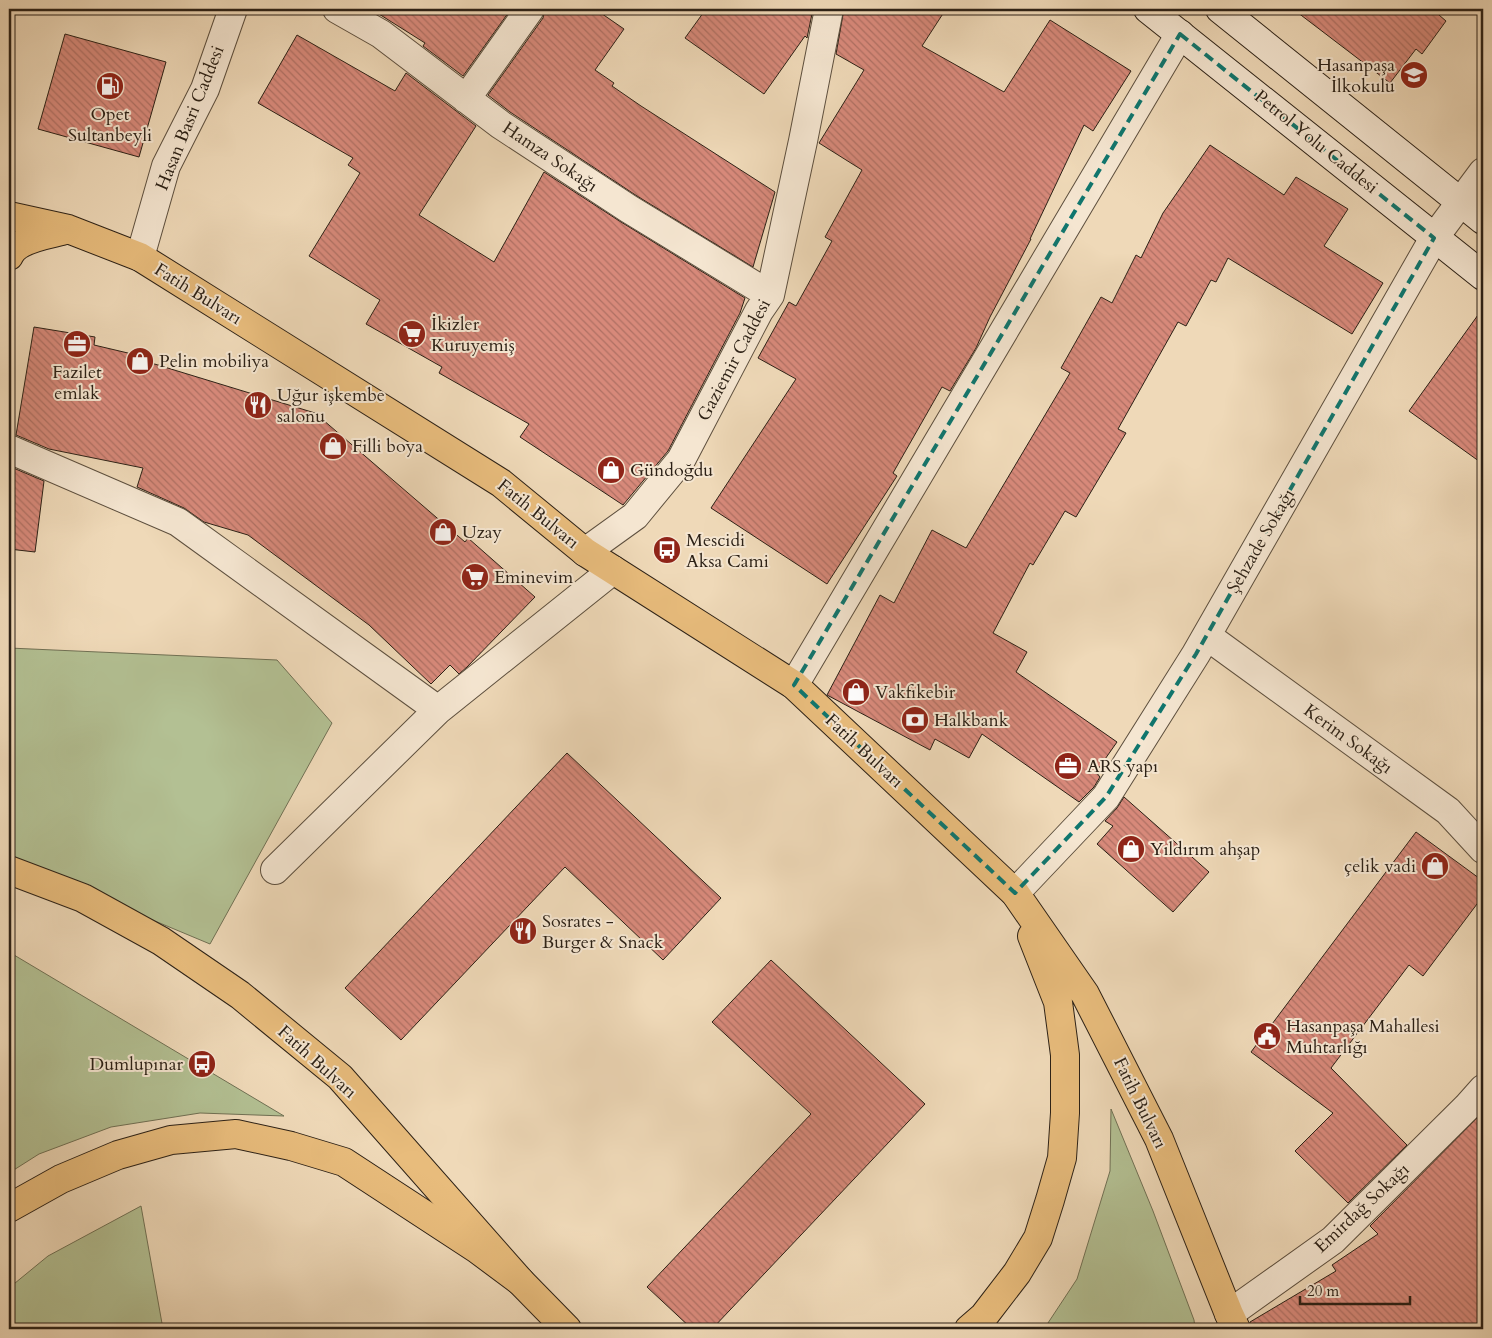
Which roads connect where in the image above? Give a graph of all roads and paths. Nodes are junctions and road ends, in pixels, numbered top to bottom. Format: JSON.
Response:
{"nodes":[{"id":1,"x":233,"y":9,"type":"edge"},
{"id":2,"x":337,"y":9,"type":"edge"},
{"id":3,"x":530,"y":9,"type":"edge"},
{"id":4,"x":829,"y":9,"type":"edge"},
{"id":5,"x":1148,"y":9,"type":"edge"},
{"id":6,"x":1220,"y":9,"type":"edge"},
{"id":7,"x":1180,"y":34,"type":"junction"},
{"id":8,"x":466,"y":99,"type":"junction"},
{"id":9,"x":1483,"y":172,"type":"edge"},
{"id":10,"x":1461,"y":203,"type":"junction"},
{"id":11,"x":9,"y":216,"type":"edge"},
{"id":12,"x":1483,"y":220,"type":"edge"},
{"id":13,"x":68,"y":230,"type":"junction"},
{"id":14,"x":1434,"y":238,"type":"junction"},
{"id":15,"x":9,"y":256,"type":"edge"},
{"id":16,"x":140,"y":257,"type":"junction"},
{"id":17,"x":1483,"y":276,"type":"edge"},
{"id":18,"x":770,"y":295,"type":"junction"},
{"id":19,"x":9,"y":449,"type":"edge"},
{"id":20,"x":585,"y":552,"type":"junction"},
{"id":21,"x":613,"y":570,"type":"junction"},
{"id":22,"x":1207,"y":636,"type":"junction"},
{"id":23,"x":794,"y":685,"type":"junction"},
{"id":24,"x":438,"y":710,"type":"junction"},
{"id":25,"x":1483,"y":849,"type":"edge"},
{"id":26,"x":9,"y":870,"type":"edge"},
{"id":27,"x":274,"y":870,"type":"dead end"},
{"id":28,"x":1015,"y":893,"type":"junction"},
{"id":29,"x":1483,"y":1089,"type":"edge"},
{"id":30,"x":9,"y":1208,"type":"edge"},
{"id":31,"x":520,"y":1281,"type":"junction"},
{"id":32,"x":1232,"y":1324,"type":"edge"},
{"id":33,"x":567,"y":1329,"type":"edge"},
{"id":34,"x":969,"y":1329,"type":"edge"}],
"edges":[{"from":1,"to":16,"type":"street","name":"Hasan Basri Caddesi"},
{"from":2,"to":8,"type":"street","name":"Hamza Sokağı"},
{"from":3,"to":8,"type":"street"},
{"from":4,"to":18,"type":"street","name":"Gaziemir Caddesi"},
{"from":5,"to":7,"type":"street","name":"Petrol Yolu Caddesi"},
{"from":6,"to":10,"type":"street"},
{"from":7,"to":14,"type":"street","name":"Petrol Yolu Caddesi"},
{"from":7,"to":23,"type":"street"},
{"from":8,"to":18,"type":"street","name":"Hamza Sokağı"},
{"from":9,"to":10,"type":"street","name":"Şehzade Sokağı"},
{"from":10,"to":12,"type":"street"},
{"from":10,"to":14,"type":"street","name":"Şehzade Sokağı"},
{"from":11,"to":13,"type":"main road","name":"Fatih Bulvarı"},
{"from":13,"to":15,"type":"main road"},
{"from":13,"to":16,"type":"main road","name":"Fatih Bulvarı"},
{"from":14,"to":17,"type":"street","name":"Petrol Yolu Caddesi"},
{"from":14,"to":22,"type":"street","name":"Şehzade Sokağı"},
{"from":16,"to":20,"type":"main road","name":"Fatih Bulvarı"},
{"from":18,"to":20,"type":"street","name":"Gaziemir Caddesi"},
{"from":19,"to":24,"type":"street"},
{"from":20,"to":21,"type":"main road","name":"Fatih Bulvarı"},
{"from":21,"to":23,"type":"main road","name":"Fatih Bulvarı"},
{"from":21,"to":24,"type":"street"},
{"from":22,"to":25,"type":"street","name":"Kerim Sokağı"},
{"from":22,"to":28,"type":"street","name":"Şehzade Sokağı"},
{"from":23,"to":28,"type":"main road","name":"Fatih Bulvarı"},
{"from":24,"to":27,"type":"street"},
{"from":26,"to":31,"type":"main road","name":"Fatih Bulvarı"},
{"from":28,"to":32,"type":"main road","name":"Fatih Bulvarı"},
{"from":28,"to":34,"type":"main road","name":"Fatih Bulvarı"},
{"from":29,"to":32,"type":"street","name":"Emirdağ Sokağı"},
{"from":30,"to":31,"type":"main road"},
{"from":31,"to":33,"type":"main road","name":"Fatih Bulvarı"}]}
